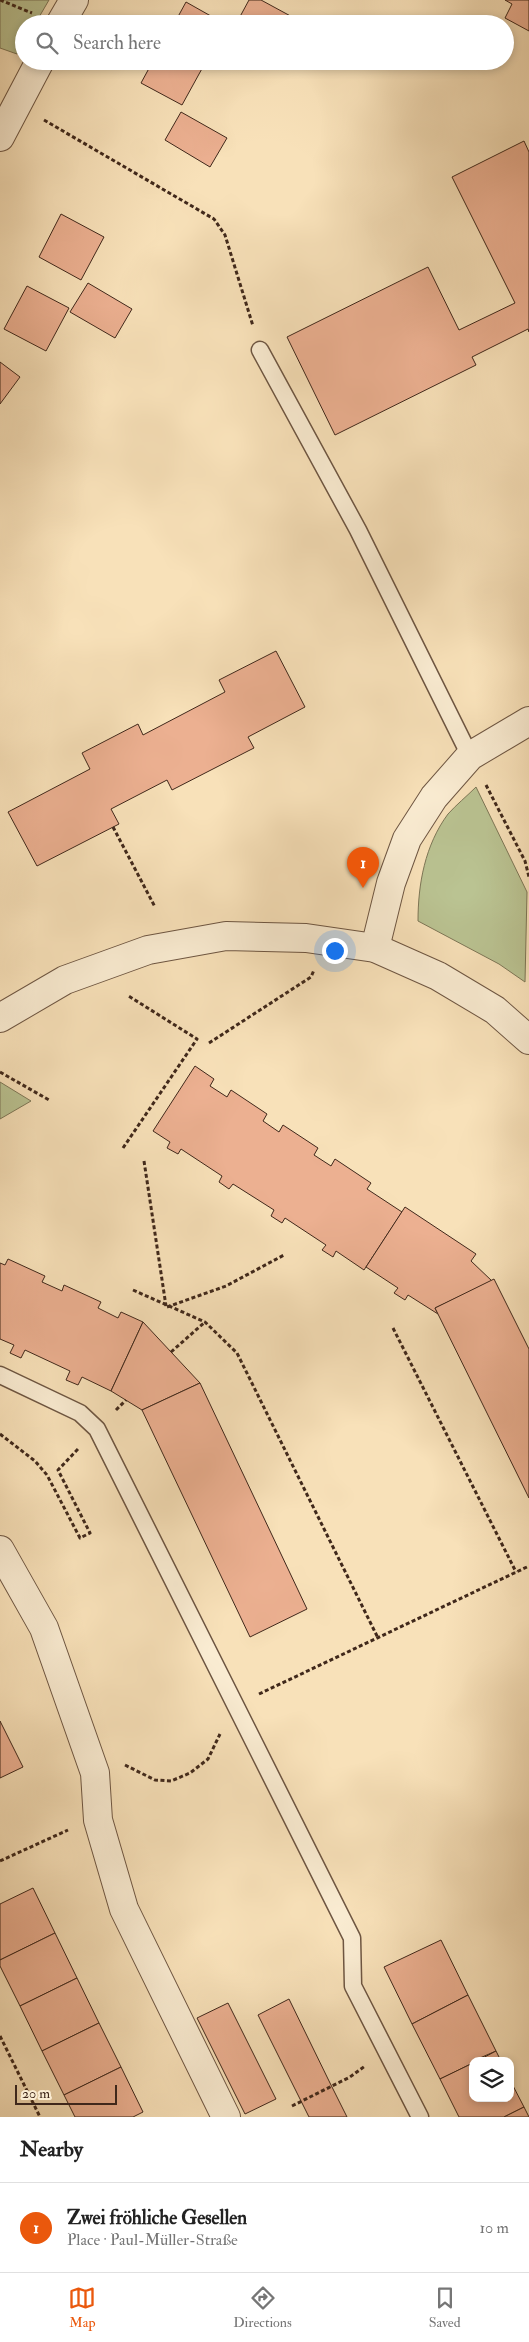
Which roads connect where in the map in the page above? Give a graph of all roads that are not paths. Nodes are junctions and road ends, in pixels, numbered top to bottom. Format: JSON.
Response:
{"nodes":[{"id":1,"x":74,"y":0,"type":"edge"},
{"id":2,"x":65,"y":15,"type":"edge"},
{"id":3,"x":35,"y":70,"type":"edge"},
{"id":4,"x":0,"y":137,"type":"edge"},
{"id":5,"x":260,"y":350,"type":"road end"},
{"id":6,"x":529,"y":721,"type":"edge"},
{"id":7,"x":470,"y":756,"type":"junction"},
{"id":8,"x":375,"y":948,"type":"junction"},
{"id":9,"x":0,"y":1018,"type":"edge"},
{"id":10,"x":529,"y":1040,"type":"edge"},
{"id":11,"x":0,"y":1375,"type":"edge"},
{"id":12,"x":0,"y":1550,"type":"edge"},
{"id":13,"x":226,"y":2117,"type":"edge"},
{"id":14,"x":420,"y":2117,"type":"edge"}],
"edges":[{"from":1,"to":2,"type":"street"},
{"from":3,"to":4,"type":"street"},
{"from":5,"to":7,"type":"lane"},
{"from":6,"to":7,"type":"street"},
{"from":7,"to":8,"type":"street"},
{"from":8,"to":9,"type":"street"},
{"from":8,"to":10,"type":"street"},
{"from":11,"to":14,"type":"lane"},
{"from":12,"to":13,"type":"street"}]}
